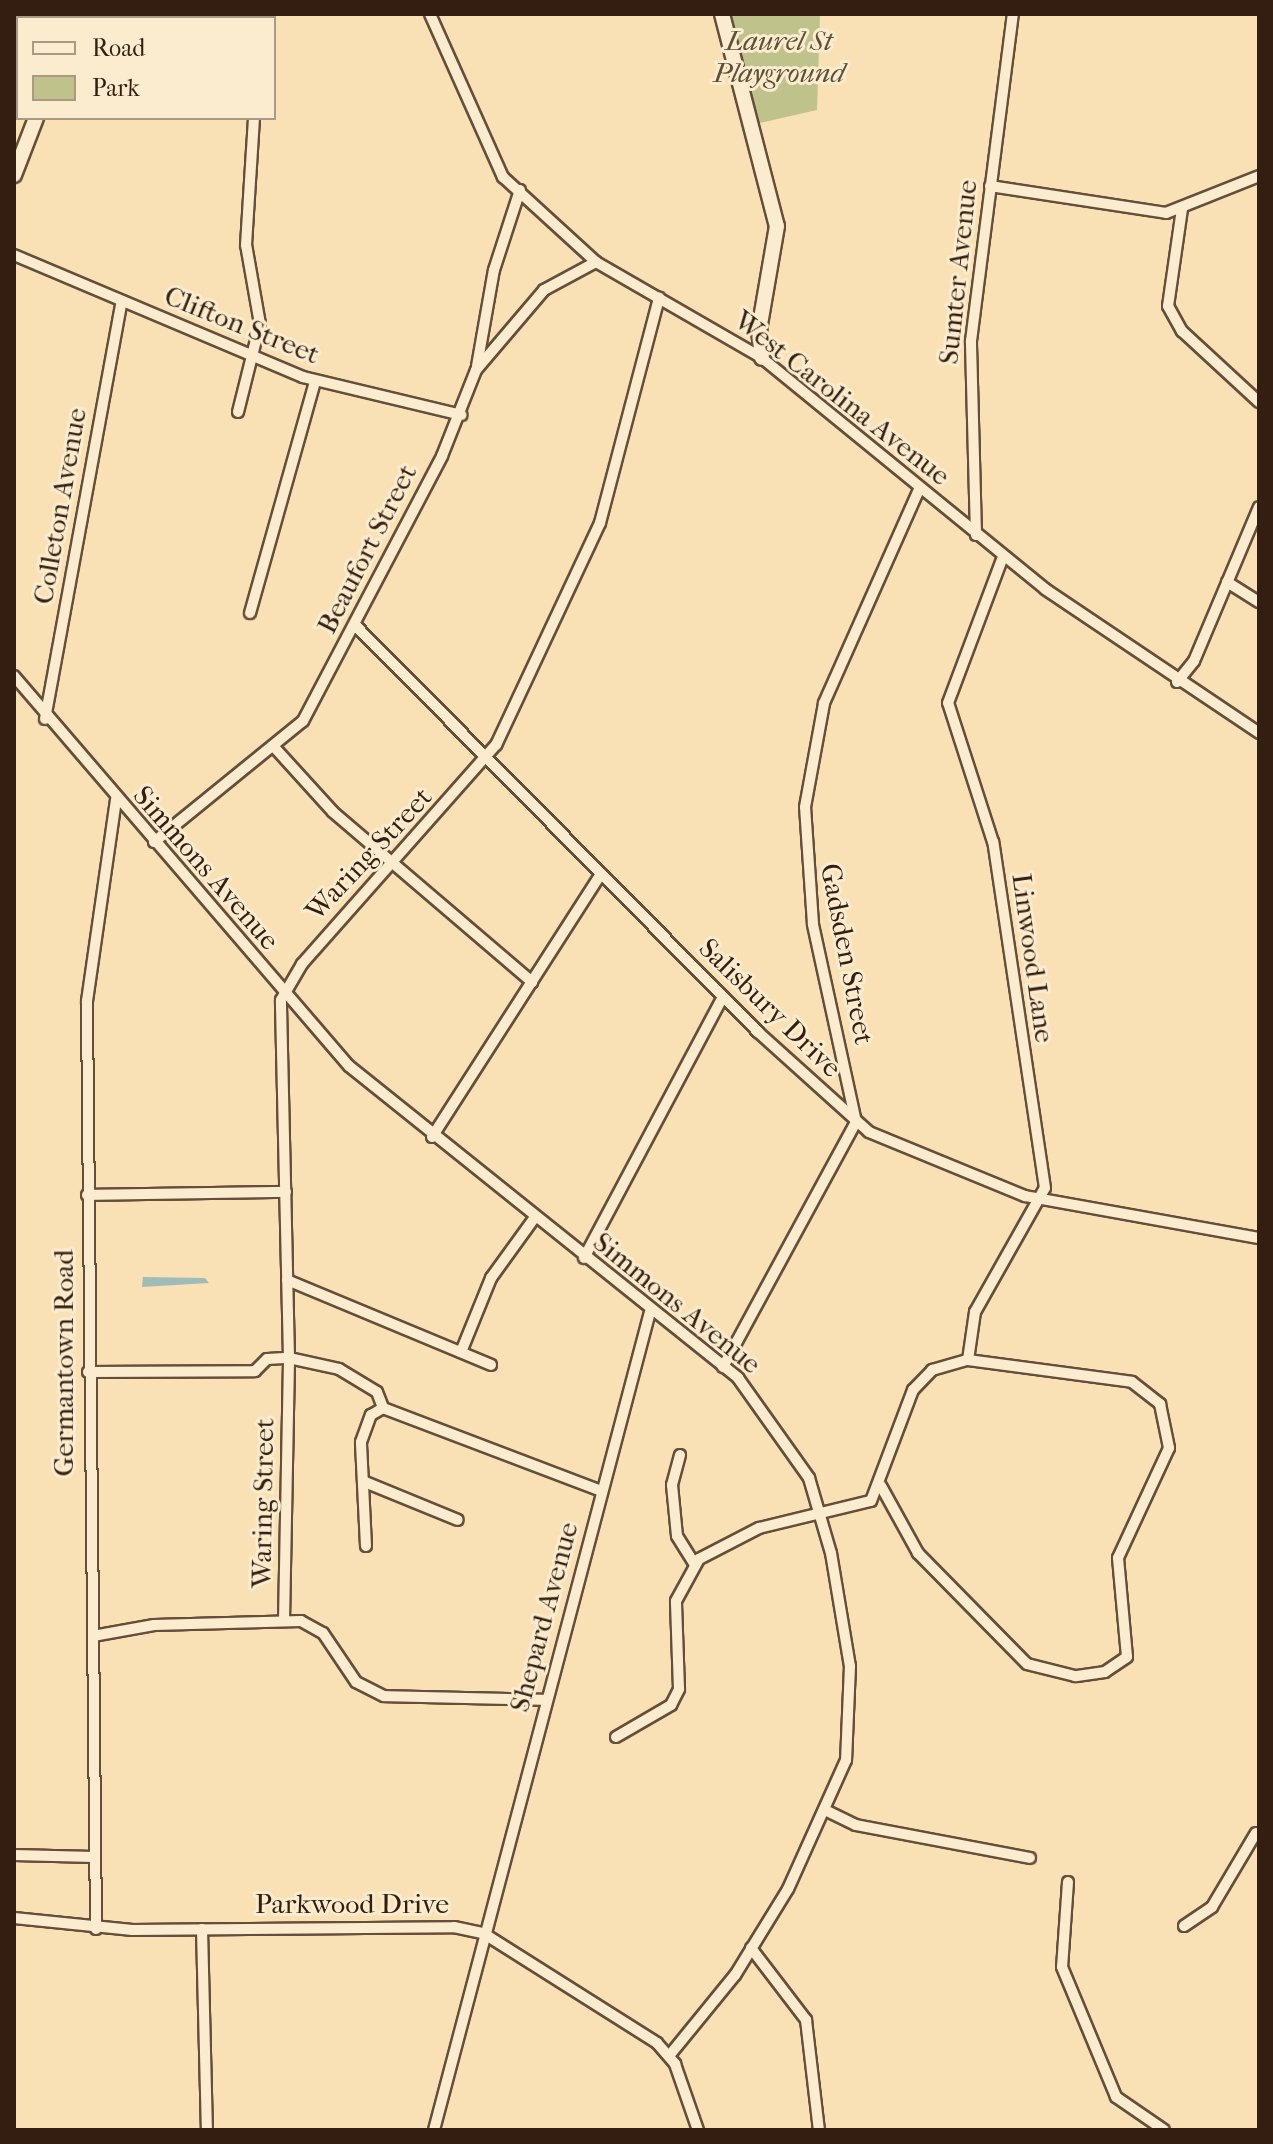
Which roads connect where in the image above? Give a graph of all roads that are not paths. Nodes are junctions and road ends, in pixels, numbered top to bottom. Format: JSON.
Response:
{"nodes":[{"id":1,"x":430,"y":14,"type":"edge"},
{"id":2,"x":722,"y":14,"type":"edge"},
{"id":3,"x":1013,"y":14,"type":"edge"},
{"id":4,"x":35,"y":120,"type":"edge"},
{"id":5,"x":254,"y":120,"type":"edge"},
{"id":6,"x":14,"y":175,"type":"edge"},
{"id":7,"x":1259,"y":176,"type":"edge"},
{"id":8,"x":990,"y":186,"type":"junction"},
{"id":9,"x":520,"y":190,"type":"junction"},
{"id":10,"x":1182,"y":209,"type":"junction"},
{"id":11,"x":14,"y":255,"type":"edge"},
{"id":12,"x":596,"y":262,"type":"junction"},
{"id":13,"x":659,"y":298,"type":"junction"},
{"id":14,"x":122,"y":301,"type":"junction"},
{"id":15,"x":250,"y":357,"type":"junction"},
{"id":16,"x":762,"y":358,"type":"junction"},
{"id":17,"x":476,"y":370,"type":"junction"},
{"id":18,"x":315,"y":381,"type":"junction"},
{"id":19,"x":1259,"y":402,"type":"edge"},
{"id":20,"x":238,"y":412,"type":"dead end"},
{"id":21,"x":461,"y":415,"type":"junction"},
{"id":22,"x":919,"y":490,"type":"junction"},
{"id":23,"x":1259,"y":507,"type":"edge"},
{"id":24,"x":976,"y":535,"type":"junction"},
{"id":25,"x":1003,"y":557,"type":"junction"},
{"id":26,"x":1227,"y":582,"type":"junction"},
{"id":27,"x":1259,"y":602,"type":"edge"},
{"id":28,"x":250,"y":613,"type":"dead end"},
{"id":29,"x":355,"y":625,"type":"junction"},
{"id":30,"x":14,"y":676,"type":"edge"},
{"id":31,"x":1177,"y":682,"type":"junction"},
{"id":32,"x":45,"y":719,"type":"junction"},
{"id":33,"x":1259,"y":733,"type":"edge"},
{"id":34,"x":275,"y":748,"type":"junction"},
{"id":35,"x":486,"y":760,"type":"junction"},
{"id":36,"x":116,"y":799,"type":"junction"},
{"id":37,"x":154,"y":842,"type":"junction"},
{"id":38,"x":392,"y":863,"type":"junction"},
{"id":39,"x":601,"y":874,"type":"junction"},
{"id":40,"x":532,"y":982,"type":"junction"},
{"id":41,"x":282,"y":995,"type":"junction"},
{"id":42,"x":723,"y":997,"type":"junction"},
{"id":43,"x":856,"y":1122,"type":"junction"},
{"id":44,"x":432,"y":1137,"type":"junction"},
{"id":45,"x":286,"y":1192,"type":"junction"},
{"id":46,"x":87,"y":1195,"type":"junction"},
{"id":47,"x":1042,"y":1201,"type":"junction"},
{"id":48,"x":533,"y":1220,"type":"junction"},
{"id":49,"x":1259,"y":1238,"type":"edge"},
{"id":50,"x":584,"y":1258,"type":"junction"},
{"id":51,"x":287,"y":1280,"type":"junction"},
{"id":52,"x":650,"y":1312,"type":"junction"},
{"id":53,"x":461,"y":1352,"type":"junction"},
{"id":54,"x":289,"y":1358,"type":"junction"},
{"id":55,"x":968,"y":1360,"type":"junction"},
{"id":56,"x":491,"y":1365,"type":"dead end"},
{"id":57,"x":723,"y":1367,"type":"junction"},
{"id":58,"x":88,"y":1372,"type":"junction"},
{"id":59,"x":383,"y":1408,"type":"junction"},
{"id":60,"x":680,"y":1455,"type":"dead end"},
{"id":61,"x":365,"y":1482,"type":"junction"},
{"id":62,"x":881,"y":1486,"type":"junction"},
{"id":63,"x":602,"y":1491,"type":"junction"},
{"id":64,"x":822,"y":1510,"type":"junction"},
{"id":65,"x":458,"y":1520,"type":"dead end"},
{"id":66,"x":366,"y":1546,"type":"dead end"},
{"id":67,"x":695,"y":1565,"type":"junction"},
{"id":68,"x":284,"y":1621,"type":"junction"},
{"id":69,"x":93,"y":1636,"type":"junction"},
{"id":70,"x":547,"y":1700,"type":"junction"},
{"id":71,"x":616,"y":1737,"type":"dead end"},
{"id":72,"x":827,"y":1811,"type":"junction"},
{"id":73,"x":1257,"y":1836,"type":"edge"},
{"id":74,"x":14,"y":1855,"type":"edge"},
{"id":75,"x":94,"y":1857,"type":"junction"},
{"id":76,"x":1030,"y":1858,"type":"dead end"},
{"id":77,"x":1068,"y":1882,"type":"dead end"},
{"id":78,"x":14,"y":1918,"type":"edge"},
{"id":79,"x":1184,"y":1926,"type":"dead end"},
{"id":80,"x":96,"y":1929,"type":"junction"},
{"id":81,"x":202,"y":1929,"type":"junction"},
{"id":82,"x":483,"y":1933,"type":"junction"},
{"id":83,"x":751,"y":1948,"type":"junction"},
{"id":84,"x":669,"y":2056,"type":"junction"},
{"id":85,"x":207,"y":2130,"type":"edge"},
{"id":86,"x":434,"y":2130,"type":"edge"},
{"id":87,"x":698,"y":2130,"type":"edge"},
{"id":88,"x":819,"y":2130,"type":"edge"},
{"id":89,"x":1164,"y":2130,"type":"edge"}],
"edges":[{"from":1,"to":9,"type":"street","name":"West Carolina Avenue"},
{"from":2,"to":16,"type":"street"},
{"from":3,"to":8,"type":"street","name":"Sumter Avenue"},
{"from":4,"to":6,"type":"street"},
{"from":5,"to":15,"type":"street"},
{"from":7,"to":10,"type":"street"},
{"from":8,"to":10,"type":"street"},
{"from":8,"to":24,"type":"street","name":"Sumter Avenue"},
{"from":9,"to":12,"type":"street","name":"West Carolina Avenue"},
{"from":9,"to":17,"type":"street"},
{"from":10,"to":19,"type":"street"},
{"from":11,"to":14,"type":"street","name":"Clifton Street"},
{"from":12,"to":13,"type":"street","name":"West Carolina Avenue"},
{"from":12,"to":17,"type":"street","name":"Beaufort Street"},
{"from":13,"to":16,"type":"street","name":"West Carolina Avenue"},
{"from":13,"to":35,"type":"street","name":"Waring Street"},
{"from":14,"to":15,"type":"street","name":"Clifton Street"},
{"from":14,"to":32,"type":"street","name":"Colleton Avenue"},
{"from":15,"to":18,"type":"street","name":"Clifton Street"},
{"from":15,"to":20,"type":"street"},
{"from":16,"to":22,"type":"street","name":"West Carolina Avenue"},
{"from":17,"to":21,"type":"street","name":"Beaufort Street"},
{"from":18,"to":21,"type":"street","name":"Clifton Street"},
{"from":18,"to":28,"type":"street"},
{"from":21,"to":29,"type":"street","name":"Beaufort Street"},
{"from":22,"to":24,"type":"street","name":"West Carolina Avenue"},
{"from":22,"to":43,"type":"street","name":"Gadsden Street"},
{"from":23,"to":26,"type":"street"},
{"from":24,"to":25,"type":"street","name":"West Carolina Avenue"},
{"from":25,"to":31,"type":"street","name":"West Carolina Avenue"},
{"from":25,"to":47,"type":"street","name":"Linwood Lane"},
{"from":26,"to":27,"type":"street"},
{"from":26,"to":31,"type":"street"},
{"from":29,"to":34,"type":"street","name":"Beaufort Street"},
{"from":29,"to":35,"type":"street","name":"Salisbury Drive"},
{"from":30,"to":32,"type":"street","name":"Simmons Avenue"},
{"from":31,"to":33,"type":"street","name":"West Carolina Avenue"},
{"from":32,"to":36,"type":"street","name":"Simmons Avenue"},
{"from":34,"to":37,"type":"street","name":"Beaufort Street"},
{"from":34,"to":38,"type":"street"},
{"from":35,"to":38,"type":"street","name":"Waring Street"},
{"from":35,"to":39,"type":"street","name":"Salisbury Drive"},
{"from":36,"to":37,"type":"street","name":"Simmons Avenue"},
{"from":36,"to":46,"type":"street","name":"Germantown Road"},
{"from":37,"to":41,"type":"street","name":"Simmons Avenue"},
{"from":38,"to":40,"type":"street"},
{"from":38,"to":41,"type":"street","name":"Waring Street"},
{"from":39,"to":40,"type":"street"},
{"from":39,"to":42,"type":"street","name":"Salisbury Drive"},
{"from":40,"to":44,"type":"street"},
{"from":41,"to":44,"type":"street","name":"Simmons Avenue"},
{"from":41,"to":45,"type":"street","name":"Waring Street"},
{"from":42,"to":43,"type":"street","name":"Salisbury Drive"},
{"from":42,"to":50,"type":"street"},
{"from":43,"to":47,"type":"street","name":"Salisbury Drive"},
{"from":43,"to":57,"type":"street"},
{"from":44,"to":48,"type":"street","name":"Simmons Avenue"},
{"from":45,"to":46,"type":"street"},
{"from":45,"to":51,"type":"street","name":"Waring Street"},
{"from":46,"to":58,"type":"street","name":"Germantown Road"},
{"from":47,"to":49,"type":"street","name":"Salisbury Drive"},
{"from":47,"to":55,"type":"street"},
{"from":48,"to":50,"type":"street","name":"Simmons Avenue"},
{"from":48,"to":53,"type":"street"},
{"from":50,"to":52,"type":"street","name":"Simmons Avenue"},
{"from":51,"to":53,"type":"street"},
{"from":51,"to":54,"type":"street","name":"Waring Street"},
{"from":52,"to":57,"type":"street","name":"Simmons Avenue"},
{"from":52,"to":63,"type":"street","name":"Shepard Avenue"},
{"from":53,"to":56,"type":"street"},
{"from":54,"to":58,"type":"street"},
{"from":54,"to":59,"type":"street"},
{"from":54,"to":68,"type":"street","name":"Waring Street"},
{"from":55,"to":62,"type":"street"},
{"from":55,"to":62,"type":"street"},
{"from":57,"to":64,"type":"street","name":"Simmons Avenue"},
{"from":58,"to":69,"type":"street","name":"Germantown Road"},
{"from":59,"to":61,"type":"street"},
{"from":59,"to":63,"type":"street"},
{"from":60,"to":67,"type":"street"},
{"from":61,"to":65,"type":"street"},
{"from":61,"to":66,"type":"street"},
{"from":62,"to":64,"type":"street"},
{"from":63,"to":70,"type":"street","name":"Shepard Avenue"},
{"from":64,"to":67,"type":"street"},
{"from":64,"to":72,"type":"street","name":"Simmons Avenue"},
{"from":67,"to":71,"type":"street"},
{"from":68,"to":69,"type":"street"},
{"from":68,"to":70,"type":"street"},
{"from":69,"to":75,"type":"street","name":"Germantown Road"},
{"from":70,"to":82,"type":"street","name":"Shepard Avenue"},
{"from":72,"to":76,"type":"street"},
{"from":72,"to":83,"type":"street","name":"Simmons Avenue"},
{"from":73,"to":79,"type":"street"},
{"from":74,"to":75,"type":"street"},
{"from":75,"to":80,"type":"street","name":"Germantown Road"},
{"from":77,"to":89,"type":"street"},
{"from":78,"to":80,"type":"street","name":"Parkwood Drive"},
{"from":80,"to":81,"type":"street","name":"Parkwood Drive"},
{"from":81,"to":82,"type":"street","name":"Parkwood Drive"},
{"from":81,"to":85,"type":"street"},
{"from":82,"to":84,"type":"street","name":"Parkwood Drive"},
{"from":82,"to":86,"type":"street","name":"Shepard Avenue"},
{"from":83,"to":84,"type":"street","name":"Simmons Avenue"},
{"from":83,"to":88,"type":"street"},
{"from":84,"to":87,"type":"street"}]}
